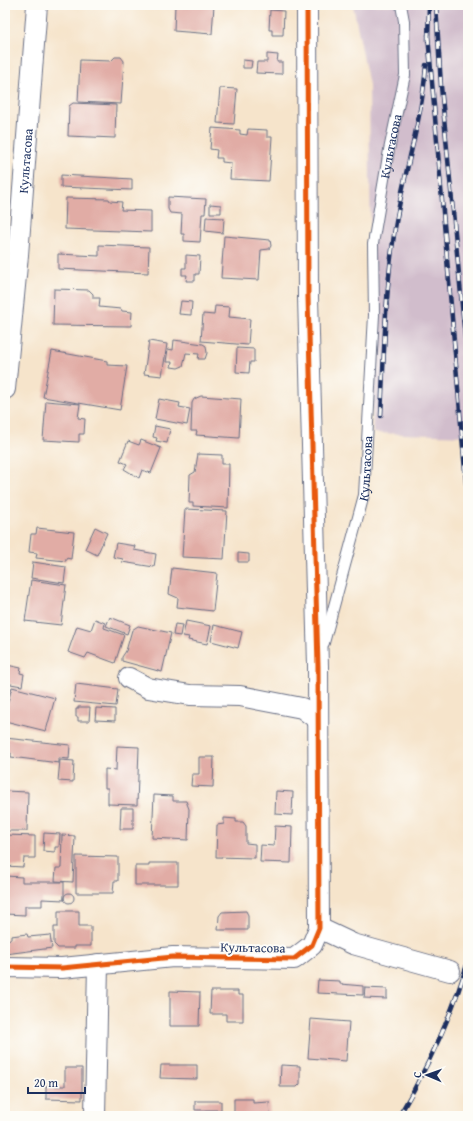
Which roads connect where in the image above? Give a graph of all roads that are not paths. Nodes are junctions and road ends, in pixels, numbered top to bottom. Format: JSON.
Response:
{"nodes":[{"id":1,"x":37,"y":5,"type":"edge"},
{"id":2,"x":307,"y":5,"type":"edge"},
{"id":3,"x":402,"y":5,"type":"edge"},
{"id":4,"x":5,"y":389,"type":"edge"},
{"id":5,"x":318,"y":666,"type":"junction"},
{"id":6,"x":129,"y":678,"type":"dead end"},
{"id":7,"x":318,"y":720,"type":"junction"},
{"id":8,"x":319,"y":928,"type":"junction"},
{"id":9,"x":98,"y":964,"type":"junction"},
{"id":10,"x":5,"y":967,"type":"edge"},
{"id":11,"x":450,"y":971,"type":"dead end"},
{"id":12,"x":95,"y":1116,"type":"edge"}],
"edges":[{"from":1,"to":4,"type":"street","name":"Культасова"},
{"from":2,"to":5,"type":"street"},
{"from":3,"to":5,"type":"lane","name":"Культасова"},
{"from":5,"to":7,"type":"street","name":"Культасова"},
{"from":6,"to":7,"type":"street"},
{"from":7,"to":8,"type":"street","name":"Культасова"},
{"from":8,"to":9,"type":"street","name":"Культасова"},
{"from":8,"to":11,"type":"street"},
{"from":9,"to":10,"type":"street","name":"Культасова"},
{"from":9,"to":12,"type":"street"}]}
